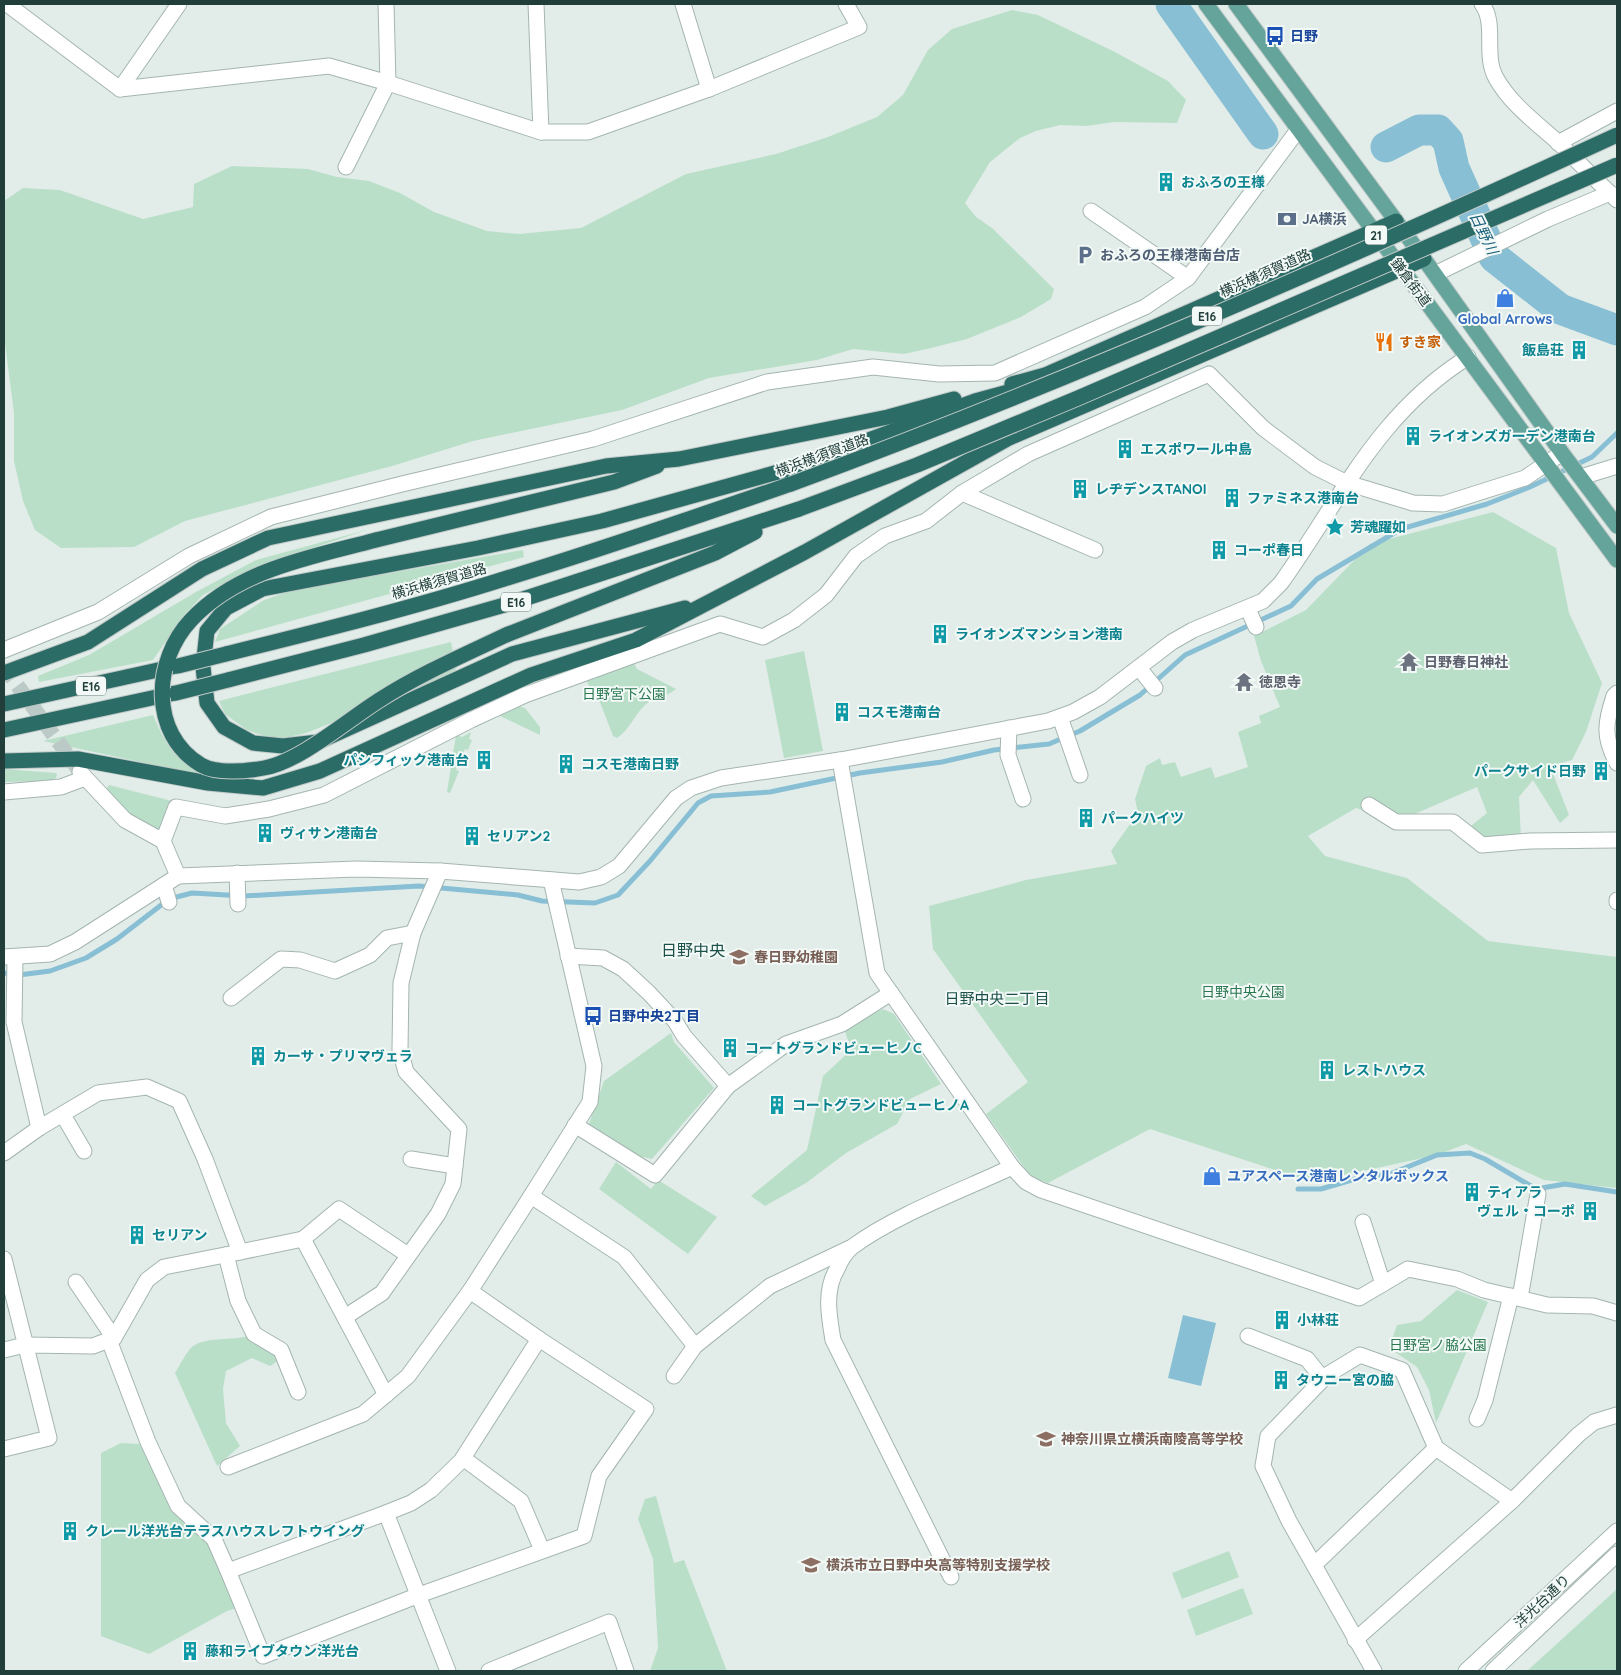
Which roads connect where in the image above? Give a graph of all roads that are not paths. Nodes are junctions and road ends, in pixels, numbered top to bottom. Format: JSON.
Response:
{"nodes":[{"id":1,"x":7,"y":4,"type":"edge"},
{"id":2,"x":179,"y":4,"type":"edge"},
{"id":3,"x":386,"y":4,"type":"edge"},
{"id":4,"x":536,"y":4,"type":"edge"},
{"id":5,"x":683,"y":4,"type":"edge"},
{"id":6,"x":846,"y":4,"type":"edge"},
{"id":7,"x":1206,"y":4,"type":"edge"},
{"id":8,"x":1236,"y":4,"type":"edge"},
{"id":9,"x":1482,"y":4,"type":"edge"},
{"id":10,"x":388,"y":83,"type":"junction"},
{"id":11,"x":120,"y":89,"type":"junction"},
{"id":12,"x":709,"y":89,"type":"junction"},
{"id":13,"x":1617,"y":112,"type":"edge"},
{"id":14,"x":1298,"y":130,"type":"junction"},
{"id":15,"x":542,"y":132,"type":"junction"},
{"id":16,"x":1617,"y":135,"type":"edge"},
{"id":17,"x":1558,"y":143,"type":"junction"},
{"id":18,"x":1617,"y":165,"type":"edge"},
{"id":19,"x":346,"y":167,"type":"dead end"},
{"id":20,"x":1613,"y":197,"type":"edge"},
{"id":21,"x":1091,"y":212,"type":"dead end"},
{"id":22,"x":1396,"y":221,"type":"junction"},
{"id":23,"x":1374,"y":232,"type":"junction"},
{"id":24,"x":1424,"y":259,"type":"junction"},
{"id":25,"x":1401,"y":270,"type":"junction"},
{"id":26,"x":1435,"y":274,"type":"junction"},
{"id":27,"x":1188,"y":278,"type":"junction"},
{"id":28,"x":1468,"y":357,"type":"junction"},
{"id":29,"x":1563,"y":454,"type":"junction"},
{"id":30,"x":679,"y":458,"type":"junction"},
{"id":31,"x":1548,"y":464,"type":"junction"},
{"id":32,"x":1617,"y":466,"type":"edge"},
{"id":33,"x":1579,"y":474,"type":"junction"},
{"id":34,"x":790,"y":477,"type":"junction"},
{"id":35,"x":1347,"y":483,"type":"junction"},
{"id":36,"x":962,"y":493,"type":"junction"},
{"id":37,"x":799,"y":509,"type":"junction"},
{"id":38,"x":1617,"y":526,"type":"edge"},
{"id":39,"x":1094,"y":550,"type":"dead end"},
{"id":40,"x":1617,"y":560,"type":"edge"},
{"id":41,"x":704,"y":604,"type":"junction"},
{"id":42,"x":1249,"y":611,"type":"junction"},
{"id":43,"x":1256,"y":627,"type":"dead end"},
{"id":44,"x":4,"y":650,"type":"edge"},
{"id":45,"x":4,"y":672,"type":"edge"},
{"id":46,"x":1617,"y":693,"type":"edge"},
{"id":47,"x":4,"y":704,"type":"edge"},
{"id":48,"x":1062,"y":721,"type":"junction"},
{"id":49,"x":4,"y":730,"type":"edge"},
{"id":50,"x":1009,"y":733,"type":"junction"},
{"id":51,"x":4,"y":761,"type":"edge"},
{"id":52,"x":841,"y":763,"type":"junction"},
{"id":53,"x":1617,"y":764,"type":"edge"},
{"id":54,"x":1080,"y":775,"type":"dead end"},
{"id":55,"x":4,"y":792,"type":"edge"},
{"id":56,"x":1022,"y":799,"type":"dead end"},
{"id":57,"x":1369,"y":805,"type":"dead end"},
{"id":58,"x":1617,"y":840,"type":"edge"},
{"id":59,"x":163,"y":841,"type":"junction"},
{"id":60,"x":439,"y":874,"type":"junction"},
{"id":61,"x":178,"y":876,"type":"junction"},
{"id":62,"x":237,"y":879,"type":"junction"},
{"id":63,"x":552,"y":885,"type":"junction"},
{"id":64,"x":238,"y":904,"type":"dead end"},
{"id":65,"x":413,"y":934,"type":"junction"},
{"id":66,"x":568,"y":956,"type":"junction"},
{"id":67,"x":11,"y":959,"type":"edge"},
{"id":68,"x":891,"y":993,"type":"junction"},
{"id":69,"x":231,"y":998,"type":"dead end"},
{"id":70,"x":728,"y":1086,"type":"junction"},
{"id":71,"x":63,"y":1114,"type":"junction"},
{"id":72,"x":575,"y":1125,"type":"junction"},
{"id":73,"x":38,"y":1128,"type":"junction"},
{"id":74,"x":84,"y":1151,"type":"dead end"},
{"id":75,"x":4,"y":1153,"type":"edge"},
{"id":76,"x":411,"y":1160,"type":"dead end"},
{"id":77,"x":455,"y":1166,"type":"junction"},
{"id":78,"x":1012,"y":1167,"type":"junction"},
{"id":79,"x":1538,"y":1194,"type":"dead end"},
{"id":80,"x":530,"y":1196,"type":"junction"},
{"id":81,"x":1363,"y":1222,"type":"dead end"},
{"id":82,"x":303,"y":1239,"type":"junction"},
{"id":83,"x":850,"y":1248,"type":"junction"},
{"id":84,"x":233,"y":1253,"type":"junction"},
{"id":85,"x":408,"y":1256,"type":"junction"},
{"id":86,"x":4,"y":1259,"type":"edge"},
{"id":87,"x":76,"y":1282,"type":"dead end"},
{"id":88,"x":1383,"y":1284,"type":"junction"},
{"id":89,"x":470,"y":1291,"type":"junction"},
{"id":90,"x":1516,"y":1297,"type":"junction"},
{"id":91,"x":1617,"y":1314,"type":"edge"},
{"id":92,"x":345,"y":1317,"type":"junction"},
{"id":93,"x":1248,"y":1336,"type":"dead end"},
{"id":94,"x":111,"y":1339,"type":"junction"},
{"id":95,"x":539,"y":1339,"type":"junction"},
{"id":96,"x":25,"y":1345,"type":"junction"},
{"id":97,"x":695,"y":1346,"type":"junction"},
{"id":98,"x":4,"y":1350,"type":"edge"},
{"id":99,"x":674,"y":1376,"type":"dead end"},
{"id":100,"x":1323,"y":1379,"type":"junction"},
{"id":101,"x":298,"y":1392,"type":"dead end"},
{"id":102,"x":386,"y":1395,"type":"junction"},
{"id":103,"x":1617,"y":1415,"type":"edge"},
{"id":104,"x":1477,"y":1419,"type":"dead end"},
{"id":105,"x":1436,"y":1448,"type":"junction"},
{"id":106,"x":4,"y":1450,"type":"edge"},
{"id":107,"x":463,"y":1458,"type":"junction"},
{"id":108,"x":228,"y":1467,"type":"dead end"},
{"id":109,"x":1512,"y":1501,"type":"junction"},
{"id":110,"x":386,"y":1513,"type":"junction"},
{"id":111,"x":1617,"y":1531,"type":"edge"},
{"id":112,"x":542,"y":1550,"type":"junction"},
{"id":113,"x":1617,"y":1554,"type":"edge"},
{"id":114,"x":1314,"y":1565,"type":"junction"},
{"id":115,"x":228,"y":1570,"type":"junction"},
{"id":116,"x":951,"y":1577,"type":"dead end"},
{"id":117,"x":419,"y":1595,"type":"junction"},
{"id":118,"x":1355,"y":1640,"type":"junction"},
{"id":119,"x":448,"y":1671,"type":"edge"},
{"id":120,"x":489,"y":1671,"type":"edge"},
{"id":121,"x":626,"y":1671,"type":"edge"},
{"id":122,"x":1374,"y":1671,"type":"edge"},
{"id":123,"x":1466,"y":1671,"type":"edge"},
{"id":124,"x":1493,"y":1671,"type":"edge"}],
"edges":[{"from":1,"to":11,"type":"street"},
{"from":2,"to":11,"type":"street"},
{"from":3,"to":10,"type":"street"},
{"from":4,"to":15,"type":"street"},
{"from":5,"to":12,"type":"street"},
{"from":6,"to":12,"type":"street"},
{"from":7,"to":14,"type":"main road","name":"鎌倉街道","number":"21"},
{"from":8,"to":22,"type":"main road","name":"鎌倉街道","number":"21"},
{"from":9,"to":17,"type":"street"},
{"from":10,"to":11,"type":"street"},
{"from":10,"to":15,"type":"street"},
{"from":10,"to":19,"type":"street"},
{"from":12,"to":15,"type":"street"},
{"from":13,"to":17,"type":"street"},
{"from":14,"to":23,"type":"main road","name":"鎌倉街道","number":"21"},
{"from":14,"to":27,"type":"street"},
{"from":16,"to":34,"type":"highway","name":"横浜横須賀道路","number":"E16","bridge":true},
{"from":17,"to":20,"type":"street"},
{"from":18,"to":37,"type":"highway","number":"E16","bridge":true},
{"from":20,"to":26,"type":"street"},
{"from":21,"to":27,"type":"street"},
{"from":22,"to":23,"type":"highway"},
{"from":22,"to":24,"type":"main road","name":"鎌倉街道","number":"21"},
{"from":23,"to":25,"type":"main road","name":"鎌倉街道","number":"21"},
{"from":23,"to":30,"type":"highway"},
{"from":24,"to":25,"type":"highway"},
{"from":24,"to":26,"type":"main road","name":"鎌倉街道","number":"21"},
{"from":25,"to":28,"type":"main road","name":"鎌倉街道","number":"21"},
{"from":25,"to":41,"type":"highway"},
{"from":26,"to":29,"type":"main road","name":"鎌倉街道","number":"21"},
{"from":27,"to":44,"type":"street"},
{"from":28,"to":31,"type":"main road","name":"鎌倉街道","number":"21"},
{"from":28,"to":35,"type":"street"},
{"from":29,"to":31,"type":"street"},
{"from":29,"to":33,"type":"main road","name":"鎌倉街道","number":"21"},
{"from":30,"to":37,"type":"highway","bridge":true},
{"from":30,"to":45,"type":"highway"},
{"from":31,"to":35,"type":"street"},
{"from":31,"to":40,"type":"main road","name":"鎌倉街道","number":"21"},
{"from":32,"to":33,"type":"street"},
{"from":33,"to":38,"type":"main road","name":"鎌倉街道","number":"21"},
{"from":34,"to":41,"type":"highway"},
{"from":34,"to":47,"type":"highway","name":"横浜横須賀道路","number":"E16","bridge":true},
{"from":35,"to":36,"type":"street"},
{"from":35,"to":42,"type":"street"},
{"from":36,"to":39,"type":"street"},
{"from":36,"to":59,"type":"street"},
{"from":37,"to":49,"type":"highway","number":"E16","bridge":true},
{"from":41,"to":51,"type":"highway"},
{"from":42,"to":43,"type":"street"},
{"from":42,"to":48,"type":"street"},
{"from":46,"to":53,"type":"street"},
{"from":48,"to":50,"type":"street"},
{"from":48,"to":54,"type":"street"},
{"from":50,"to":52,"type":"street"},
{"from":50,"to":56,"type":"street"},
{"from":52,"to":63,"type":"street"},
{"from":52,"to":68,"type":"street"},
{"from":55,"to":59,"type":"street"},
{"from":57,"to":58,"type":"street"},
{"from":59,"to":61,"type":"street"},
{"from":60,"to":62,"type":"street"},
{"from":60,"to":63,"type":"street"},
{"from":60,"to":65,"type":"street"},
{"from":61,"to":62,"type":"street"},
{"from":61,"to":67,"type":"street"},
{"from":62,"to":64,"type":"street"},
{"from":63,"to":66,"type":"street"},
{"from":65,"to":69,"type":"street"},
{"from":65,"to":77,"type":"street"},
{"from":66,"to":70,"type":"street"},
{"from":66,"to":72,"type":"street"},
{"from":67,"to":73,"type":"street"},
{"from":68,"to":70,"type":"street"},
{"from":68,"to":78,"type":"street"},
{"from":70,"to":72,"type":"street"},
{"from":71,"to":73,"type":"street"},
{"from":71,"to":74,"type":"street"},
{"from":71,"to":84,"type":"street"},
{"from":72,"to":80,"type":"street"},
{"from":73,"to":75,"type":"street"},
{"from":76,"to":77,"type":"street"},
{"from":77,"to":85,"type":"street"},
{"from":78,"to":83,"type":"street"},
{"from":78,"to":88,"type":"street"},
{"from":79,"to":90,"type":"street"},
{"from":80,"to":89,"type":"street"},
{"from":80,"to":97,"type":"street"},
{"from":81,"to":88,"type":"street"},
{"from":82,"to":84,"type":"street"},
{"from":82,"to":85,"type":"street"},
{"from":82,"to":92,"type":"street"},
{"from":83,"to":97,"type":"street"},
{"from":83,"to":116,"type":"street"},
{"from":84,"to":94,"type":"street"},
{"from":84,"to":101,"type":"street"},
{"from":85,"to":92,"type":"street"},
{"from":86,"to":96,"type":"street"},
{"from":87,"to":94,"type":"street"},
{"from":88,"to":90,"type":"street"},
{"from":89,"to":95,"type":"street"},
{"from":89,"to":102,"type":"street"},
{"from":90,"to":91,"type":"street"},
{"from":90,"to":104,"type":"street"},
{"from":92,"to":102,"type":"street"},
{"from":93,"to":100,"type":"street"},
{"from":94,"to":96,"type":"street"},
{"from":94,"to":115,"type":"street"},
{"from":95,"to":107,"type":"street"},
{"from":95,"to":112,"type":"street"},
{"from":96,"to":98,"type":"street"},
{"from":96,"to":106,"type":"street"},
{"from":97,"to":99,"type":"street"},
{"from":100,"to":105,"type":"street"},
{"from":100,"to":114,"type":"street"},
{"from":102,"to":108,"type":"street"},
{"from":103,"to":109,"type":"street"},
{"from":105,"to":109,"type":"street"},
{"from":105,"to":114,"type":"street"},
{"from":107,"to":110,"type":"street"},
{"from":107,"to":112,"type":"street"},
{"from":109,"to":118,"type":"street"},
{"from":110,"to":115,"type":"street"},
{"from":110,"to":117,"type":"street"},
{"from":111,"to":123,"type":"street","name":"洋光台通り"},
{"from":112,"to":117,"type":"street"},
{"from":113,"to":124,"type":"street","name":"洋光台通り"},
{"from":114,"to":118,"type":"street"},
{"from":115,"to":117,"type":"street"},
{"from":117,"to":119,"type":"street"},
{"from":118,"to":122,"type":"street"},
{"from":120,"to":121,"type":"street"}]}
